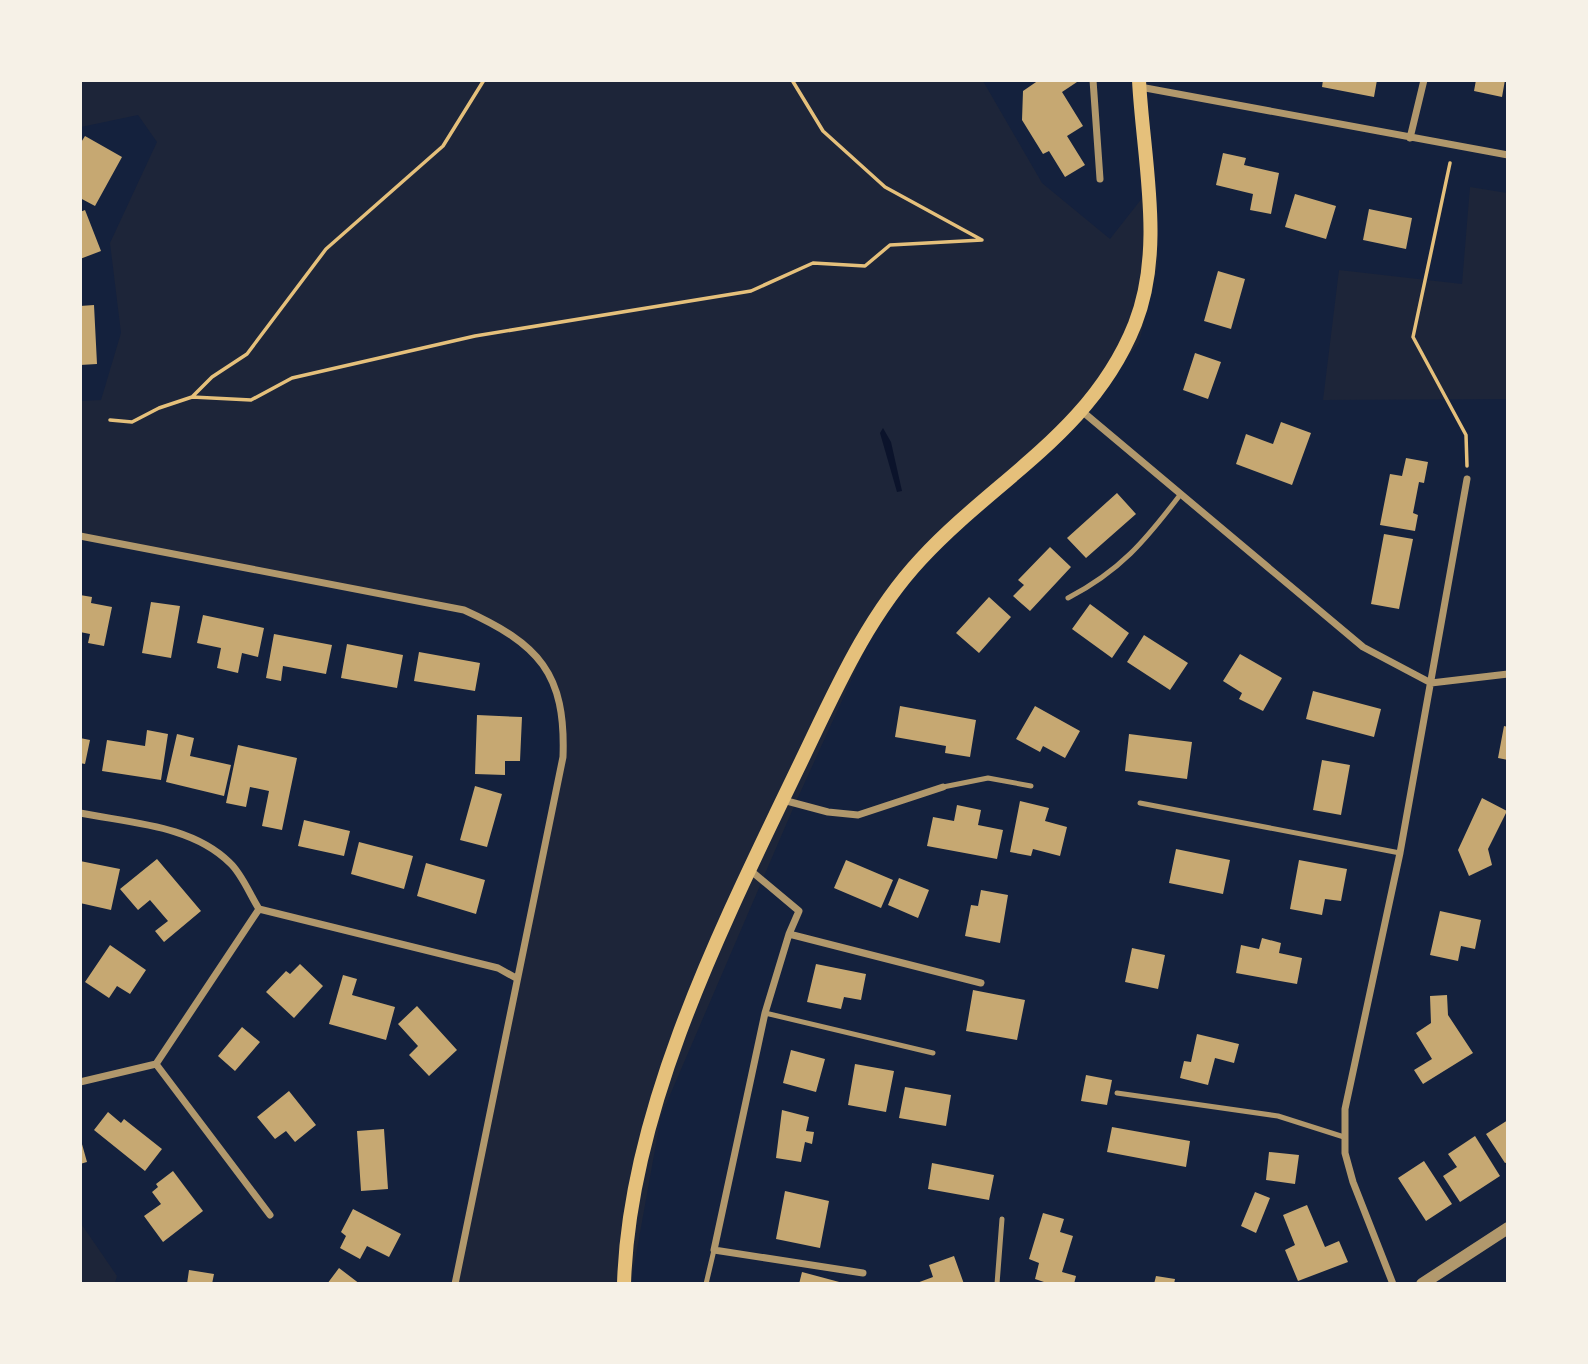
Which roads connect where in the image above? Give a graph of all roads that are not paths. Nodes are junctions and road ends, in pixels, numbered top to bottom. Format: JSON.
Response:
{"nodes":[{"id":1,"x":1093,"y":80,"type":"edge"},
{"id":2,"x":1424,"y":80,"type":"edge"},
{"id":3,"x":1140,"y":84,"type":"edge"},
{"id":4,"x":1410,"y":138,"type":"junction"},
{"id":5,"x":1507,"y":155,"type":"edge"},
{"id":6,"x":1100,"y":179,"type":"dead end"},
{"id":7,"x":1083,"y":412,"type":"junction"},
{"id":8,"x":1467,"y":478,"type":"road end"},
{"id":9,"x":1180,"y":495,"type":"junction"},
{"id":10,"x":80,"y":536,"type":"edge"},
{"id":11,"x":1068,"y":598,"type":"dead end"},
{"id":12,"x":1507,"y":674,"type":"edge"},
{"id":13,"x":1431,"y":683,"type":"junction"},
{"id":14,"x":1031,"y":786,"type":"dead end"},
{"id":15,"x":943,"y":787,"type":"joint"},
{"id":16,"x":783,"y":800,"type":"junction"},
{"id":17,"x":1140,"y":803,"type":"dead end"},
{"id":18,"x":80,"y":813,"type":"edge"},
{"id":19,"x":1400,"y":853,"type":"junction"},
{"id":20,"x":750,"y":870,"type":"junction"},
{"id":21,"x":259,"y":909,"type":"junction"},
{"id":22,"x":789,"y":934,"type":"junction"},
{"id":23,"x":516,"y":978,"type":"junction"},
{"id":24,"x":981,"y":983,"type":"dead end"},
{"id":25,"x":765,"y":1013,"type":"junction"},
{"id":26,"x":933,"y":1052,"type":"dead end"},
{"id":27,"x":156,"y":1064,"type":"junction"},
{"id":28,"x":80,"y":1082,"type":"edge"},
{"id":29,"x":1117,"y":1093,"type":"dead end"},
{"id":30,"x":1344,"y":1137,"type":"junction"},
{"id":31,"x":270,"y":1215,"type":"dead end"},
{"id":32,"x":1002,"y":1219,"type":"dead end"},
{"id":33,"x":1507,"y":1228,"type":"edge"},
{"id":34,"x":714,"y":1250,"type":"junction"},
{"id":35,"x":863,"y":1273,"type":"dead end"},
{"id":36,"x":454,"y":1283,"type":"edge"},
{"id":37,"x":624,"y":1283,"type":"edge"},
{"id":38,"x":706,"y":1283,"type":"edge"},
{"id":39,"x":997,"y":1283,"type":"edge"},
{"id":40,"x":1393,"y":1283,"type":"edge"},
{"id":41,"x":1422,"y":1283,"type":"edge"}],
"edges":[{"from":1,"to":6,"type":"street"},
{"from":2,"to":4,"type":"street"},
{"from":3,"to":4,"type":"street"},
{"from":3,"to":7,"type":"main road"},
{"from":4,"to":5,"type":"street"},
{"from":7,"to":9,"type":"street"},
{"from":7,"to":16,"type":"main road"},
{"from":8,"to":13,"type":"street"},
{"from":9,"to":11,"type":"lane"},
{"from":9,"to":13,"type":"street"},
{"from":10,"to":23,"type":"street"},
{"from":12,"to":13,"type":"street"},
{"from":13,"to":19,"type":"street"},
{"from":14,"to":15,"type":"lane"},
{"from":15,"to":16,"type":"street"},
{"from":16,"to":20,"type":"main road"},
{"from":17,"to":19,"type":"lane"},
{"from":18,"to":21,"type":"street"},
{"from":19,"to":30,"type":"street"},
{"from":20,"to":22,"type":"street"},
{"from":20,"to":37,"type":"main road"},
{"from":21,"to":23,"type":"street"},
{"from":21,"to":27,"type":"street"},
{"from":22,"to":24,"type":"street"},
{"from":22,"to":25,"type":"street"},
{"from":23,"to":36,"type":"street"},
{"from":25,"to":26,"type":"lane"},
{"from":25,"to":34,"type":"street"},
{"from":27,"to":28,"type":"street"},
{"from":27,"to":31,"type":"street"},
{"from":29,"to":30,"type":"lane"},
{"from":30,"to":40,"type":"street"},
{"from":32,"to":39,"type":"lane"},
{"from":33,"to":41,"type":"street"},
{"from":34,"to":35,"type":"street"},
{"from":34,"to":38,"type":"lane"}]}
